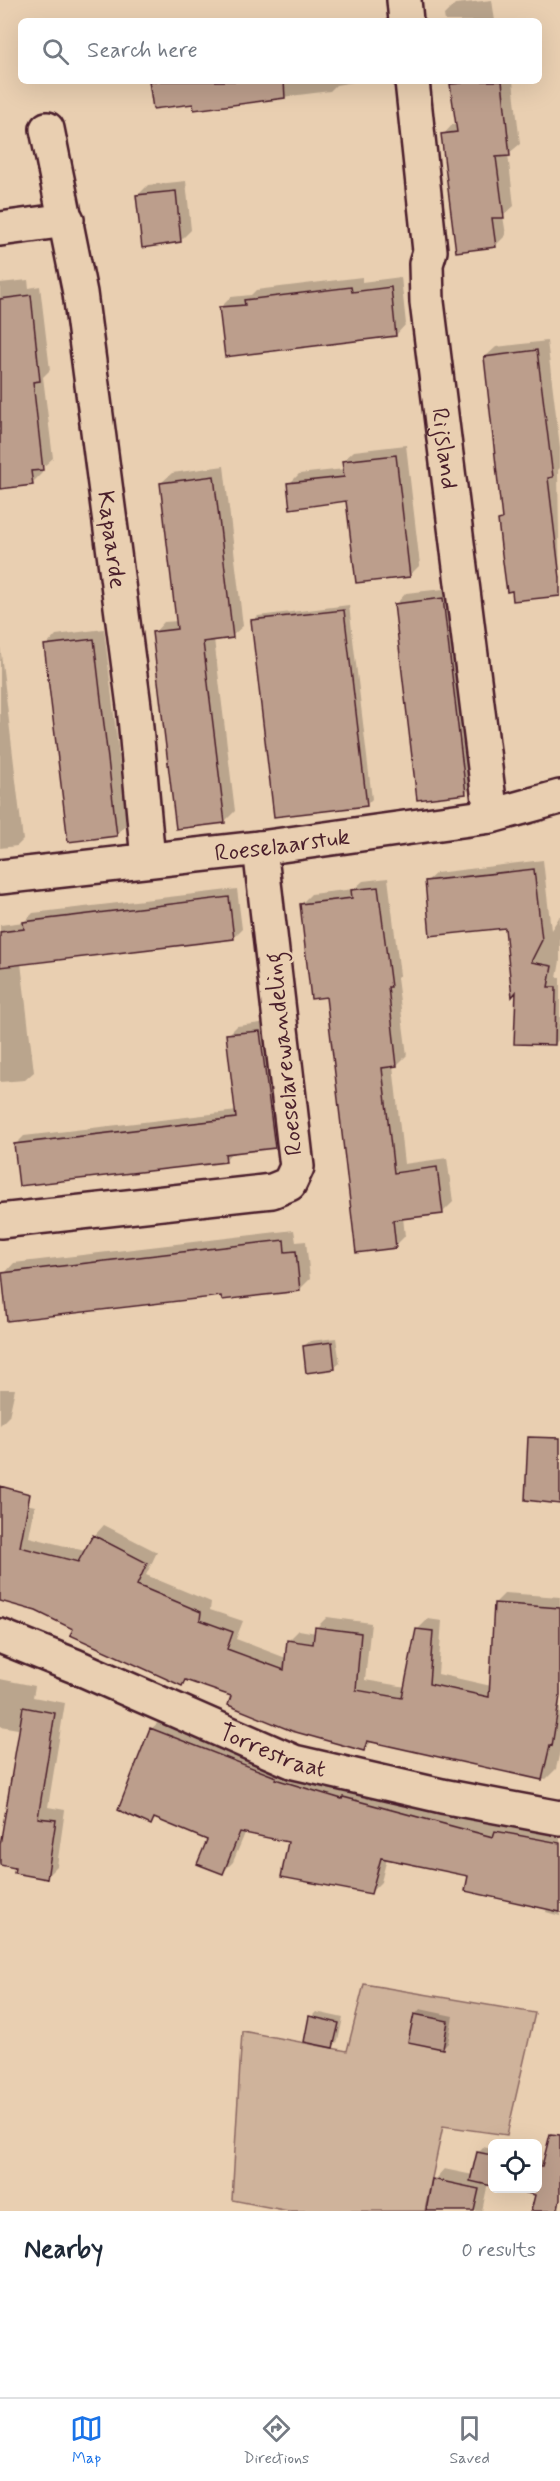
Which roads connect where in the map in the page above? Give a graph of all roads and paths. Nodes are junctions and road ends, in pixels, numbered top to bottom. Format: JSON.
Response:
{"nodes":[{"id":1,"x":404,"y":0,"type":"edge"},
{"id":2,"x":406,"y":18,"type":"edge"},
{"id":3,"x":412,"y":84,"type":"edge"},
{"id":4,"x":47,"y":129,"type":"dead end"},
{"id":5,"x":67,"y":220,"type":"junction"},
{"id":6,"x":0,"y":229,"type":"edge"},
{"id":7,"x":560,"y":797,"type":"edge"},
{"id":8,"x":491,"y":816,"type":"junction"},
{"id":9,"x":260,"y":848,"type":"junction"},
{"id":10,"x":148,"y":860,"type":"junction"},
{"id":11,"x":0,"y":877,"type":"edge"},
{"id":12,"x":0,"y":1221,"type":"edge"},
{"id":13,"x":0,"y":1636,"type":"edge"},
{"id":14,"x":560,"y":1818,"type":"edge"}],
"edges":[{"from":1,"to":2,"type":"street"},
{"from":3,"to":8,"type":"street","name":"Rijsland"},
{"from":4,"to":5,"type":"street","name":"Kapaarde"},
{"from":5,"to":6,"type":"street"},
{"from":5,"to":10,"type":"street","name":"Kapaarde"},
{"from":7,"to":8,"type":"street","name":"Roeselaarstuk"},
{"from":8,"to":9,"type":"street","name":"Roeselaarstuk"},
{"from":9,"to":10,"type":"street","name":"Roeselaarstuk"},
{"from":9,"to":12,"type":"street","name":"Roeselarewandeling"},
{"from":10,"to":11,"type":"street","name":"Roeselaarstuk"},
{"from":13,"to":14,"type":"street","name":"Torrestraat"}]}
